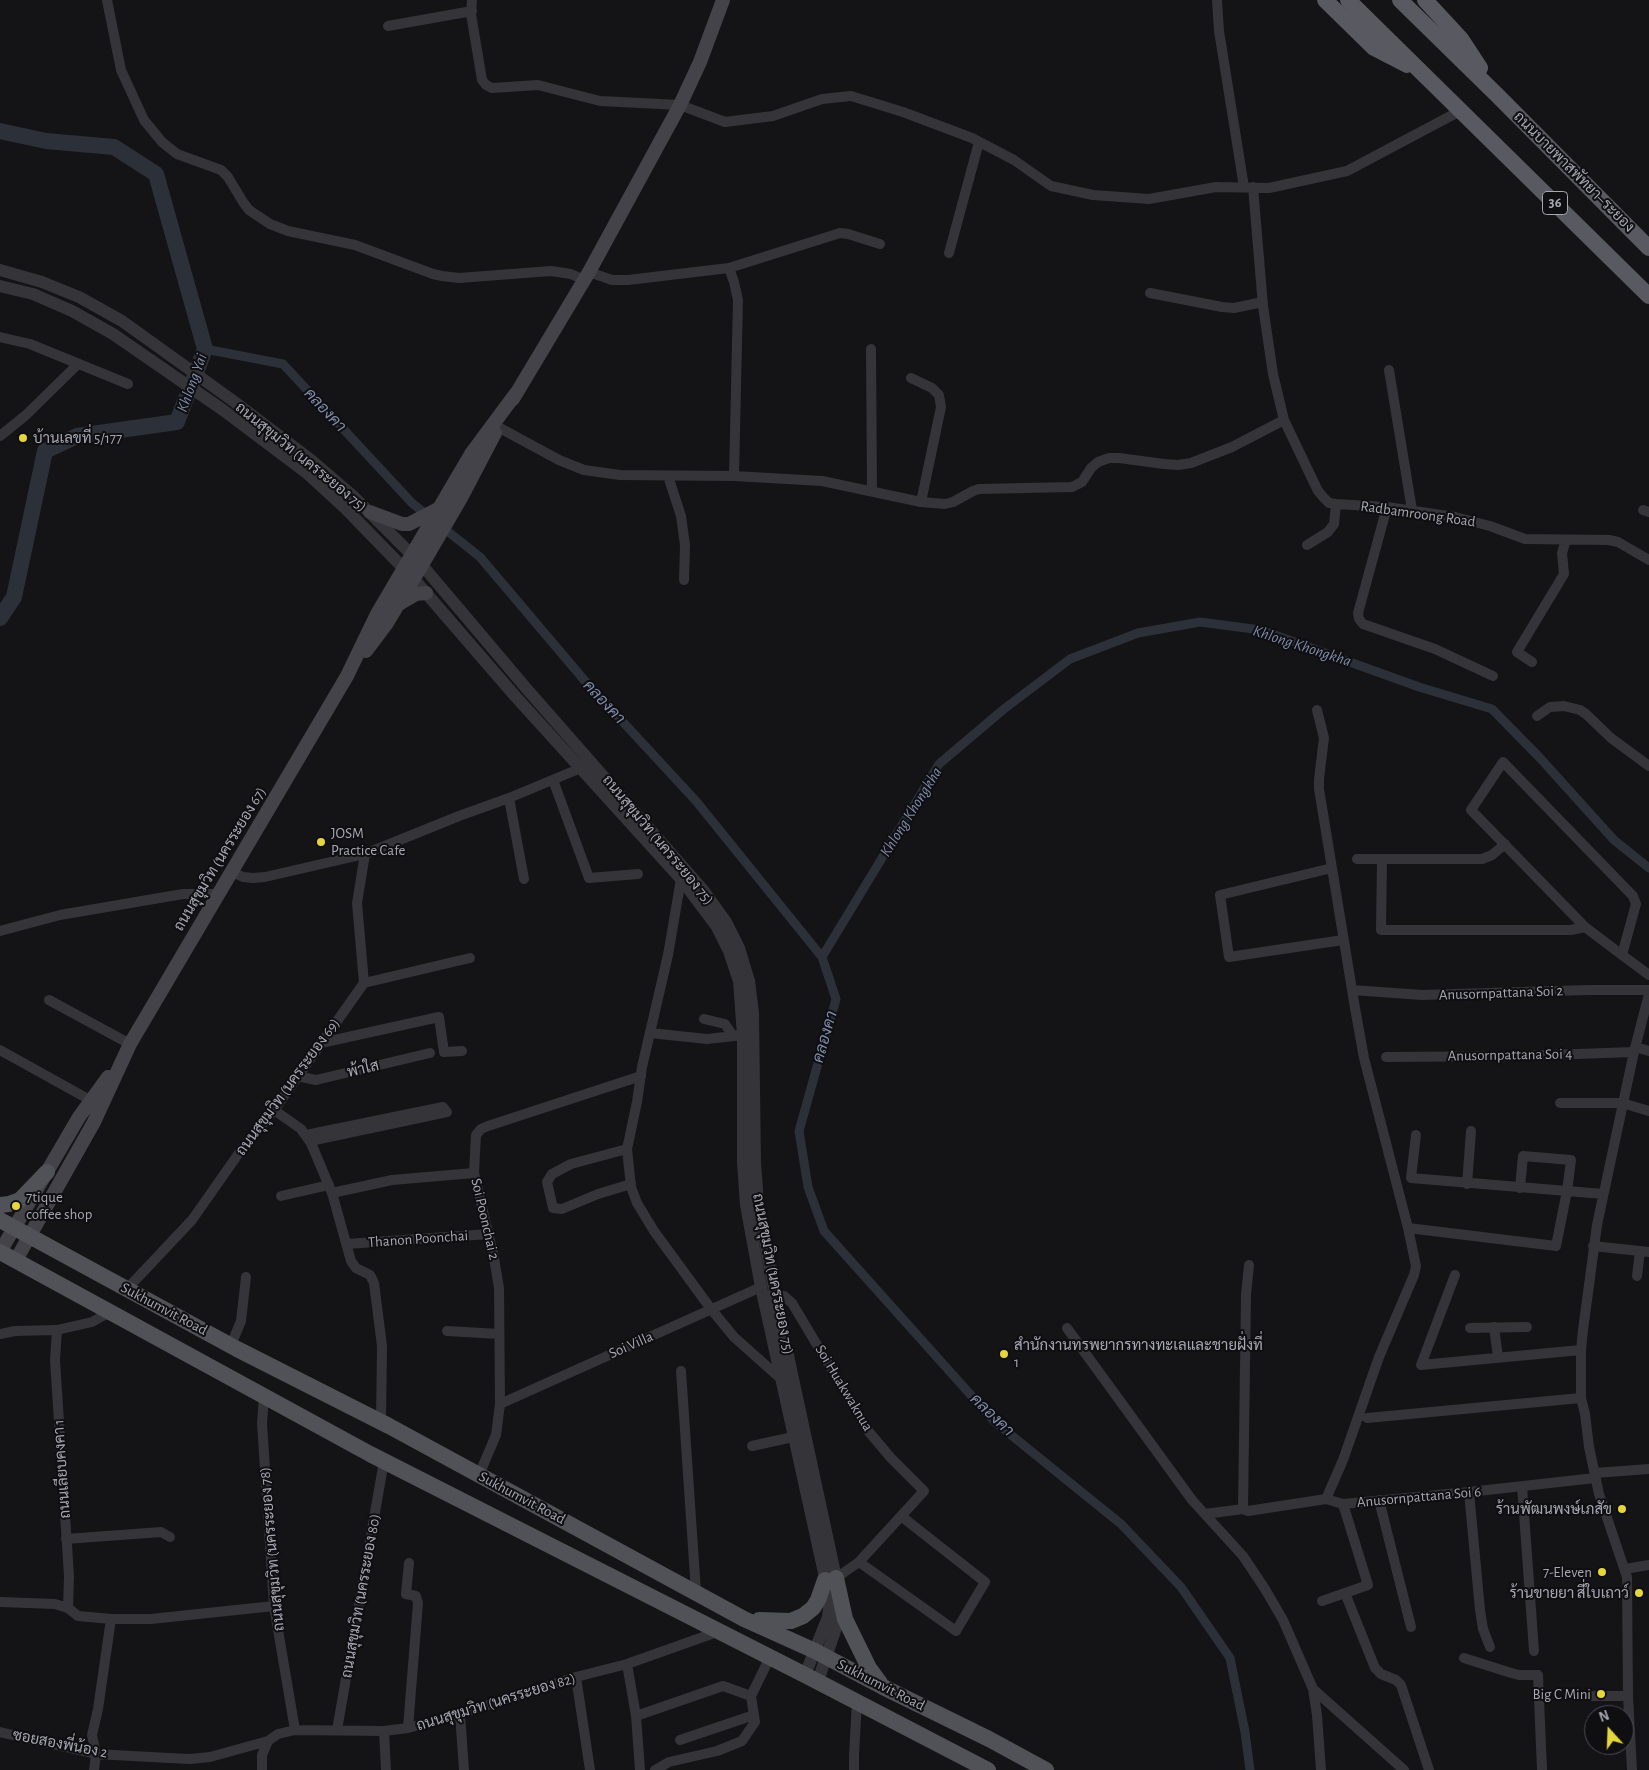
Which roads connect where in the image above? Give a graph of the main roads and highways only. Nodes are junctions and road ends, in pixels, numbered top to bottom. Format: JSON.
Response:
{"nodes":[{"id":1,"x":724,"y":0,"type":"edge"},
{"id":2,"x":1325,"y":0,"type":"edge"},
{"id":3,"x":1348,"y":0,"type":"edge"},
{"id":4,"x":1400,"y":0,"type":"edge"},
{"id":5,"x":1425,"y":0,"type":"edge"},
{"id":6,"x":1422,"y":74,"type":"junction"},
{"id":7,"x":1498,"y":96,"type":"junction"},
{"id":8,"x":1649,"y":248,"type":"edge"},
{"id":9,"x":1649,"y":296,"type":"edge"},
{"id":10,"x":517,"y":392,"type":"junction"},
{"id":11,"x":455,"y":495,"type":"junction"},
{"id":12,"x":439,"y":508,"type":"junction"},
{"id":13,"x":370,"y":512,"type":"road end"},
{"id":14,"x":417,"y":560,"type":"junction"},
{"id":15,"x":408,"y":573,"type":"junction"},
{"id":16,"x":426,"y":592,"type":"road end"},
{"id":17,"x":397,"y":606,"type":"junction"},
{"id":18,"x":347,"y":676,"type":"junction"},
{"id":19,"x":122,"y":1059,"type":"junction"},
{"id":20,"x":47,"y":1172,"type":"junction"},
{"id":21,"x":0,"y":1205,"type":"edge"},
{"id":22,"x":7,"y":1224,"type":"edge"},
{"id":23,"x":29,"y":1236,"type":"junction"},
{"id":24,"x":0,"y":1252,"type":"edge"},
{"id":25,"x":16,"y":1260,"type":"junction"},
{"id":26,"x":744,"y":1619,"type":"junction"},
{"id":27,"x":883,"y":1687,"type":"junction"},
{"id":28,"x":988,"y":1770,"type":"edge"},
{"id":29,"x":1046,"y":1770,"type":"edge"}],
"edges":[{"from":1,"to":10,"type":"main road"},
{"from":2,"to":6,"type":"highway","number":"36"},
{"from":3,"to":6,"type":"highway","number":"36"},
{"from":4,"to":7,"type":"highway","name":"ถนนบายพาสพัทยา–ระยอง","number":"36"},
{"from":5,"to":7,"type":"highway","name":"ถนนบายพาสพัทยา–ระยอง","number":"36"},
{"from":6,"to":9,"type":"highway","number":"36"},
{"from":7,"to":8,"type":"highway","name":"ถนนบายพาสพัทยา–ระยอง","number":"36"},
{"from":10,"to":11,"type":"main road"},
{"from":10,"to":11,"type":"main road"},
{"from":11,"to":12,"type":"main road","name":"ถนนสุขุมวิท (นครระยอง 67)"},
{"from":11,"to":14,"type":"main road","name":"ถนนสุขุมวิท (นครระยอง 67)"},
{"from":12,"to":13,"type":"main road"},
{"from":12,"to":14,"type":"main road","name":"ถนนสุขุมวิท (นครระยอง 67)"},
{"from":14,"to":15,"type":"main road","name":"ถนนสุขุมวิท (นครระยอง 67)"},
{"from":15,"to":17,"type":"main road","name":"ถนนสุขุมวิท (นครระยอง 67)"},
{"from":15,"to":18,"type":"main road","name":"ถนนสุขุมวิท (นครระยอง 67)"},
{"from":16,"to":17,"type":"main road"},
{"from":17,"to":18,"type":"main road","name":"ถนนสุขุมวิท (นครระยอง 67)"},
{"from":18,"to":19,"type":"main road","name":"ถนนสุขุมวิท (นครระยอง 67)"},
{"from":19,"to":20,"type":"main road","name":"ถนนสุขุมวิท (นครระยอง 67)"},
{"from":19,"to":23,"type":"main road","name":"ถนนสุขุมวิท (นครระยอง 67)"},
{"from":20,"to":21,"type":"main road"},
{"from":20,"to":22,"type":"main road","name":"ถนนสุขุมวิท (นครระยอง 67)"},
{"from":22,"to":23,"type":"main road","name":"Sukhumvit Road"},
{"from":22,"to":24,"type":"main road","name":"ถนนสุขุมวิท (นครระยอง 67)"},
{"from":23,"to":25,"type":"main road","name":"ถนนสุขุมวิท (นครระยอง 67)"},
{"from":23,"to":26,"type":"main road","name":"Sukhumvit Road"},
{"from":24,"to":25,"type":"main road","name":"Sukhumvit Road"},
{"from":25,"to":28,"type":"main road","name":"Sukhumvit Road"},
{"from":26,"to":27,"type":"main road","name":"Sukhumvit Road"},
{"from":26,"to":27,"type":"main road"},
{"from":27,"to":29,"type":"main road","name":"Sukhumvit Road"}]}
